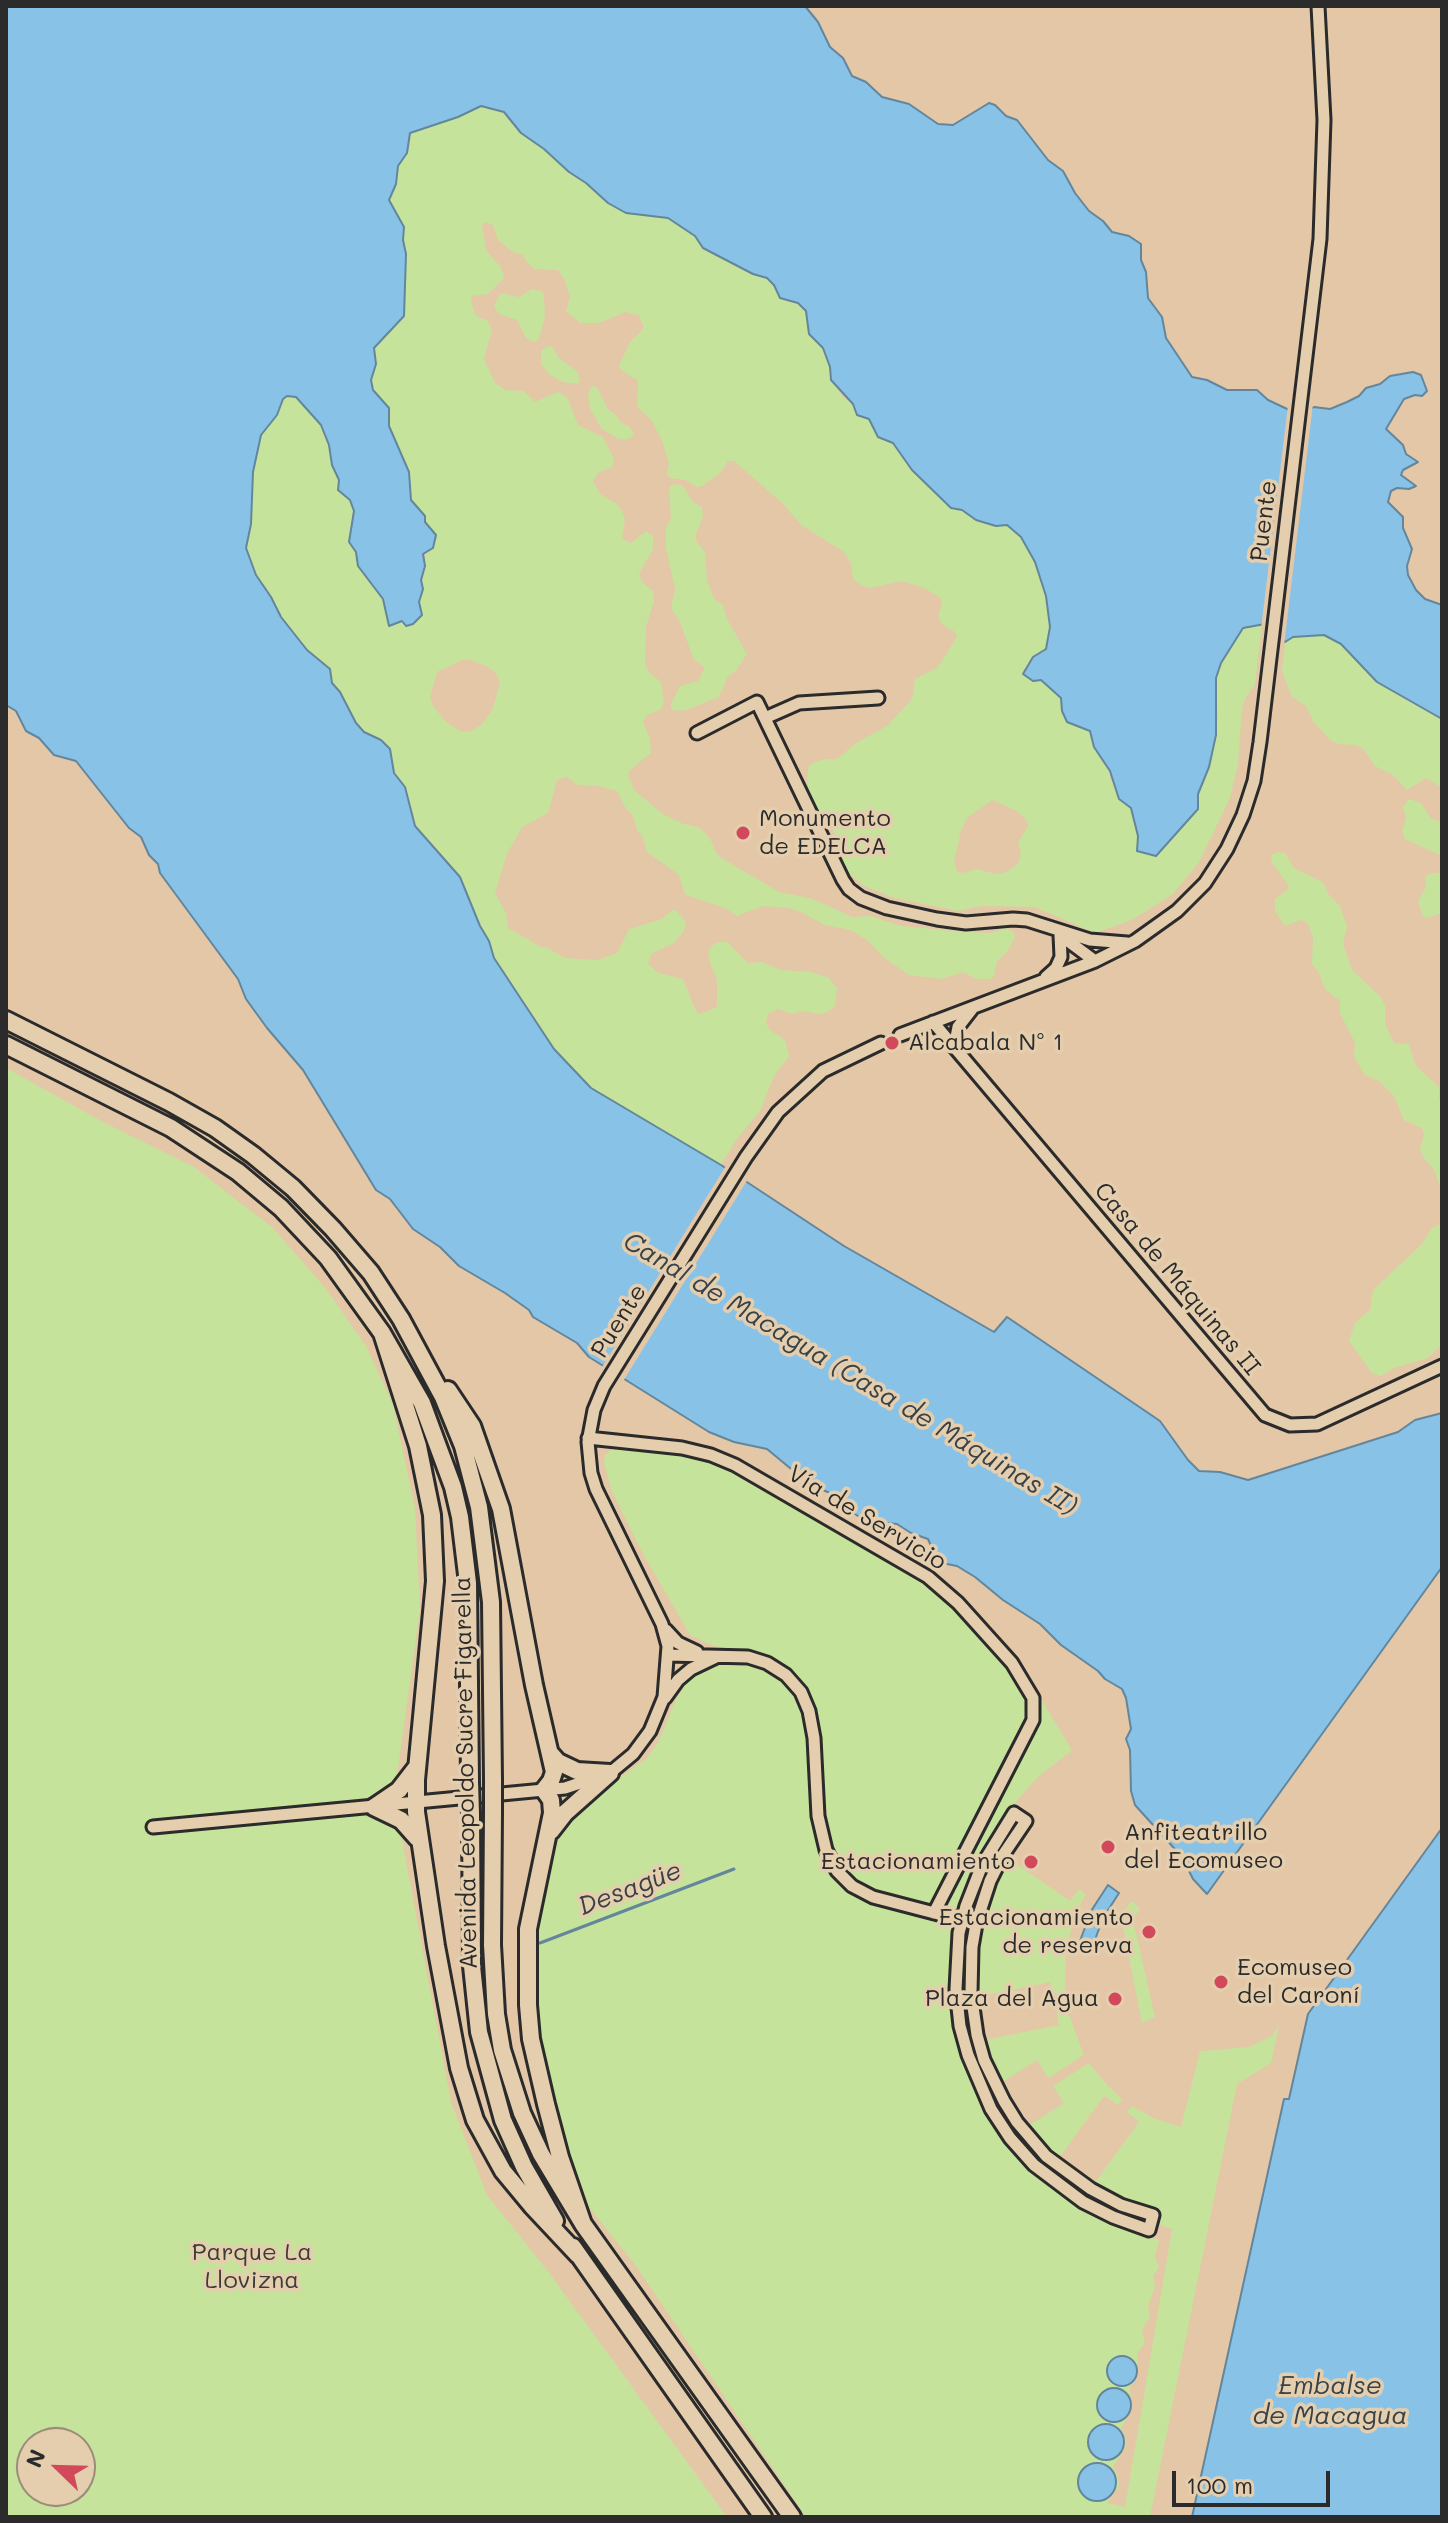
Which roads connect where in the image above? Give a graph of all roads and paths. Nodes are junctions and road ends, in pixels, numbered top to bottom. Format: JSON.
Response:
{"nodes":[{"id":1,"x":1318,"y":6,"type":"edge"},
{"id":2,"x":878,"y":698,"type":"dead end"},
{"id":3,"x":765,"y":718,"type":"junction"},
{"id":4,"x":697,"y":733,"type":"dead end"},
{"id":5,"x":1046,"y":926,"type":"junction"},
{"id":6,"x":1060,"y":935,"type":"junction"},
{"id":7,"x":1135,"y":941,"type":"junction"},
{"id":8,"x":1095,"y":961,"type":"junction"},
{"id":9,"x":1044,"y":980,"type":"junction"},
{"id":10,"x":975,"y":1005,"type":"junction"},
{"id":11,"x":6,"y":1020,"type":"edge"},
{"id":12,"x":933,"y":1022,"type":"junction"},
{"id":13,"x":900,"y":1035,"type":"dead end"},
{"id":14,"x":881,"y":1043,"type":"dead end"},
{"id":15,"x":6,"y":1045,"type":"edge"},
{"id":16,"x":961,"y":1054,"type":"junction"},
{"id":17,"x":382,"y":1333,"type":"junction"},
{"id":18,"x":1442,"y":1366,"type":"edge"},
{"id":19,"x":431,"y":1370,"type":"junction"},
{"id":20,"x":588,"y":1438,"type":"junction"},
{"id":21,"x":662,"y":1624,"type":"junction"},
{"id":22,"x":668,"y":1655,"type":"junction"},
{"id":23,"x":705,"y":1655,"type":"junction"},
{"id":24,"x":720,"y":1655,"type":"junction"},
{"id":25,"x":660,"y":1709,"type":"junction"},
{"id":26,"x":550,"y":1753,"type":"junction"},
{"id":27,"x":418,"y":1762,"type":"junction"},
{"id":28,"x":610,"y":1773,"type":"junction"},
{"id":29,"x":544,"y":1790,"type":"junction"},
{"id":30,"x":416,"y":1804,"type":"junction"},
{"id":31,"x":374,"y":1807,"type":"junction"},
{"id":32,"x":153,"y":1827,"type":"dead end"},
{"id":33,"x":419,"y":1840,"type":"junction"},
{"id":34,"x":547,"y":1840,"type":"junction"},
{"id":35,"x":934,"y":1913,"type":"junction"},
{"id":36,"x":962,"y":1920,"type":"junction"},
{"id":37,"x":976,"y":1924,"type":"junction"},
{"id":38,"x":977,"y":2035,"type":"junction"},
{"id":39,"x":963,"y":2038,"type":"junction"},
{"id":40,"x":1017,"y":2122,"type":"junction"},
{"id":41,"x":1005,"y":2130,"type":"junction"},
{"id":42,"x":1046,"y":2156,"type":"junction"},
{"id":43,"x":1036,"y":2167,"type":"junction"},
{"id":44,"x":1086,"y":2186,"type":"junction"},
{"id":45,"x":1077,"y":2198,"type":"junction"},
{"id":46,"x":583,"y":2224,"type":"junction"},
{"id":47,"x":578,"y":2255,"type":"junction"},
{"id":48,"x":763,"y":2517,"type":"edge"},
{"id":49,"x":792,"y":2517,"type":"edge"}],
"edges":[{"from":1,"to":7,"type":"street","name":"Puente"},
{"from":2,"to":3,"type":"street"},
{"from":3,"to":4,"type":"street"},
{"from":3,"to":5,"type":"street"},
{"from":5,"to":6,"type":"street"},
{"from":5,"to":7,"type":"street"},
{"from":6,"to":8,"type":"street"},
{"from":6,"to":9,"type":"street"},
{"from":7,"to":8,"type":"street","name":"Puente"},
{"from":8,"to":9,"type":"street","name":"Puente"},
{"from":9,"to":10,"type":"street","name":"Puente"},
{"from":10,"to":12,"type":"street","name":"Puente"},
{"from":10,"to":16,"type":"street"},
{"from":11,"to":19,"type":"main road","name":"Avenida Leopoldo Sucre Figarella"},
{"from":12,"to":13,"type":"street","name":"Puente"},
{"from":12,"to":16,"type":"street","name":"Casa de Máquinas II"},
{"from":14,"to":20,"type":"street","name":"Puente"},
{"from":15,"to":17,"type":"main road","name":"Avenida Leopoldo Sucre Figarella"},
{"from":16,"to":18,"type":"street","name":"Casa de Máquinas II"},
{"from":17,"to":27,"type":"main road"},
{"from":17,"to":47,"type":"main road","name":"Avenida Leopoldo Sucre Figarella","bridge":true},
{"from":19,"to":26,"type":"main road"},
{"from":19,"to":46,"type":"main road","name":"Avenida Leopoldo Sucre Figarella","bridge":true},
{"from":20,"to":21,"type":"street"},
{"from":20,"to":35,"type":"street","name":"Vía de Servicio"},
{"from":21,"to":22,"type":"street"},
{"from":21,"to":23,"type":"street"},
{"from":22,"to":23,"type":"street"},
{"from":22,"to":25,"type":"street"},
{"from":23,"to":24,"type":"street"},
{"from":24,"to":25,"type":"street"},
{"from":24,"to":35,"type":"street"},
{"from":25,"to":28,"type":"street"},
{"from":26,"to":28,"type":"main road"},
{"from":26,"to":29,"type":"main road"},
{"from":27,"to":30,"type":"main road"},
{"from":27,"to":31,"type":"main road"},
{"from":28,"to":29,"type":"street"},
{"from":28,"to":34,"type":"main road"},
{"from":29,"to":30,"type":"street"},
{"from":29,"to":34,"type":"main road"},
{"from":30,"to":31,"type":"street"},
{"from":30,"to":33,"type":"main road"},
{"from":31,"to":32,"type":"street"},
{"from":31,"to":33,"type":"main road"},
{"from":33,"to":47,"type":"main road"},
{"from":34,"to":46,"type":"main road"},
{"from":35,"to":36,"type":"street"},
{"from":36,"to":37,"type":"street"},
{"from":36,"to":37,"type":"street"},
{"from":36,"to":39,"type":"street"},
{"from":37,"to":38,"type":"street"},
{"from":38,"to":39,"type":"street"},
{"from":38,"to":40,"type":"street"},
{"from":39,"to":41,"type":"street"},
{"from":40,"to":41,"type":"street"},
{"from":40,"to":42,"type":"street"},
{"from":41,"to":43,"type":"street"},
{"from":42,"to":43,"type":"street"},
{"from":42,"to":44,"type":"street"},
{"from":43,"to":45,"type":"street"},
{"from":44,"to":45,"type":"street"},
{"from":44,"to":45,"type":"street"},
{"from":46,"to":49,"type":"main road","name":"Avenida Leopoldo Sucre Figarella"},
{"from":47,"to":48,"type":"main road","name":"Avenida Leopoldo Sucre Figarella"}]}
